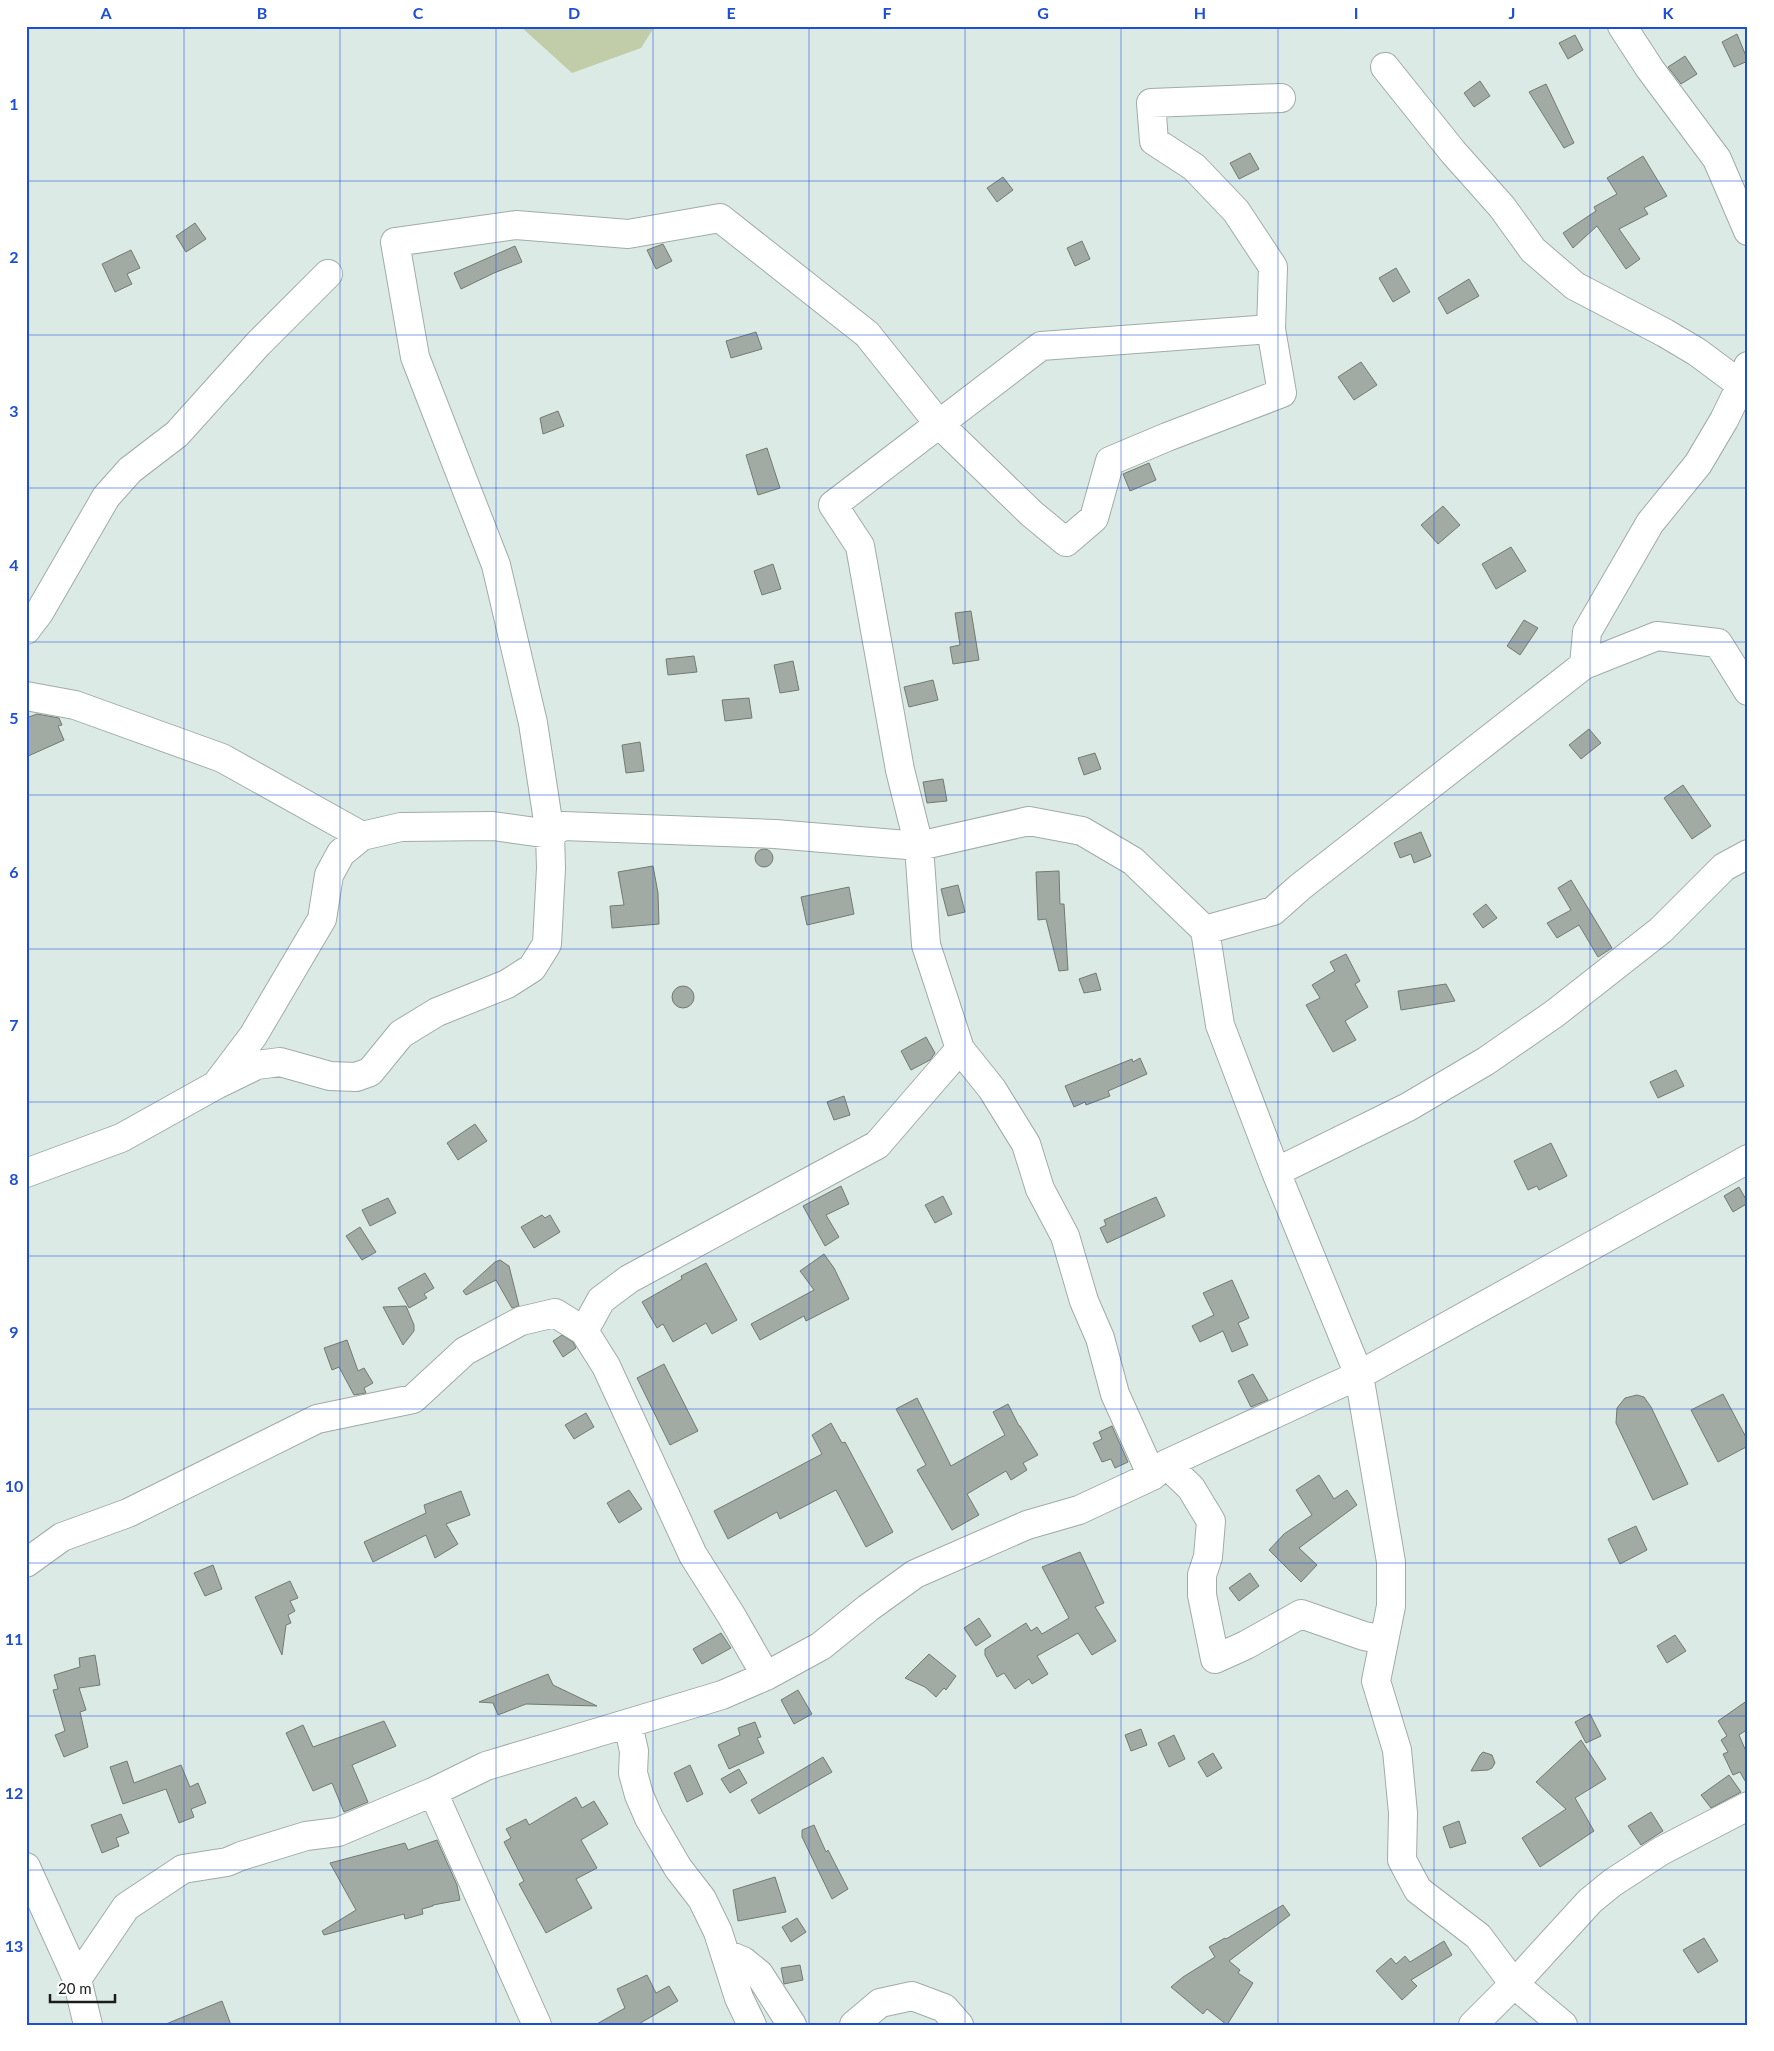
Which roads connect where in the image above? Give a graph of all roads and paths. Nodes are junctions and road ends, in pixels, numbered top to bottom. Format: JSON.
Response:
{"nodes":[{"id":1,"x":1622,"y":26,"type":"edge"},
{"id":2,"x":1385,"y":67,"type":"dead end"},
{"id":3,"x":1281,"y":98,"type":"dead end"},
{"id":4,"x":1748,"y":231,"type":"edge"},
{"id":5,"x":328,"y":274,"type":"dead end"},
{"id":6,"x":1271,"y":329,"type":"junction"},
{"id":7,"x":1745,"y":381,"type":"edge"},
{"id":8,"x":939,"y":424,"type":"junction"},
{"id":9,"x":26,"y":630,"type":"edge"},
{"id":10,"x":1584,"y":665,"type":"junction"},
{"id":11,"x":1748,"y":691,"type":"edge"},
{"id":12,"x":26,"y":696,"type":"edge"},
{"id":13,"x":550,"y":834,"type":"junction"},
{"id":14,"x":362,"y":836,"type":"junction"},
{"id":15,"x":919,"y":846,"type":"junction"},
{"id":16,"x":1748,"y":854,"type":"edge"},
{"id":17,"x":1205,"y":930,"type":"junction"},
{"id":18,"x":960,"y":1049,"type":"junction"},
{"id":19,"x":216,"y":1085,"type":"junction"},
{"id":20,"x":1748,"y":1159,"type":"edge"},
{"id":21,"x":1276,"y":1172,"type":"junction"},
{"id":22,"x":26,"y":1173,"type":"edge"},
{"id":23,"x":584,"y":1331,"type":"junction"},
{"id":24,"x":1359,"y":1375,"type":"junction"},
{"id":25,"x":1159,"y":1470,"type":"junction"},
{"id":26,"x":26,"y":1563,"type":"edge"},
{"id":27,"x":1384,"y":1640,"type":"junction"},
{"id":28,"x":766,"y":1676,"type":"junction"},
{"id":29,"x":628,"y":1724,"type":"junction"},
{"id":30,"x":433,"y":1792,"type":"junction"},
{"id":31,"x":1748,"y":1806,"type":"edge"},
{"id":32,"x":26,"y":1867,"type":"edge"},
{"id":33,"x":726,"y":1954,"type":"junction"},
{"id":34,"x":77,"y":1979,"type":"junction"},
{"id":35,"x":1514,"y":1984,"type":"junction"},
{"id":36,"x":88,"y":2025,"type":"edge"},
{"id":37,"x":538,"y":2025,"type":"edge"},
{"id":38,"x":752,"y":2025,"type":"edge"},
{"id":39,"x":792,"y":2025,"type":"edge"},
{"id":40,"x":854,"y":2025,"type":"edge"},
{"id":41,"x":959,"y":2025,"type":"edge"},
{"id":42,"x":1473,"y":2025,"type":"edge"},
{"id":43,"x":1563,"y":2025,"type":"edge"}],
"edges":[{"from":1,"to":4,"type":"street"},
{"from":2,"to":7,"type":"street"},
{"from":3,"to":6,"type":"street"},
{"from":5,"to":9,"type":"street"},
{"from":6,"to":8,"type":"street"},
{"from":6,"to":8,"type":"street"},
{"from":7,"to":10,"type":"street"},
{"from":8,"to":13,"type":"street"},
{"from":8,"to":15,"type":"street"},
{"from":10,"to":11,"type":"street"},
{"from":10,"to":17,"type":"street"},
{"from":12,"to":14,"type":"street"},
{"from":13,"to":14,"type":"street"},
{"from":13,"to":15,"type":"street"},
{"from":13,"to":19,"type":"street"},
{"from":14,"to":19,"type":"street"},
{"from":15,"to":17,"type":"street"},
{"from":15,"to":18,"type":"street"},
{"from":16,"to":21,"type":"street"},
{"from":17,"to":21,"type":"street"},
{"from":18,"to":23,"type":"street"},
{"from":18,"to":25,"type":"street"},
{"from":19,"to":22,"type":"street"},
{"from":20,"to":24,"type":"street"},
{"from":21,"to":24,"type":"street"},
{"from":23,"to":26,"type":"street"},
{"from":23,"to":28,"type":"street"},
{"from":24,"to":25,"type":"street"},
{"from":24,"to":27,"type":"street"},
{"from":25,"to":27,"type":"street"},
{"from":25,"to":28,"type":"street"},
{"from":27,"to":35,"type":"street"},
{"from":28,"to":29,"type":"street"},
{"from":29,"to":30,"type":"street"},
{"from":29,"to":33,"type":"street"},
{"from":30,"to":34,"type":"street"},
{"from":30,"to":37,"type":"street"},
{"from":31,"to":35,"type":"street"},
{"from":32,"to":34,"type":"street"},
{"from":33,"to":38,"type":"street"},
{"from":33,"to":39,"type":"street"},
{"from":34,"to":36,"type":"street"},
{"from":35,"to":42,"type":"street"},
{"from":35,"to":43,"type":"street"},
{"from":40,"to":41,"type":"street"}]}
